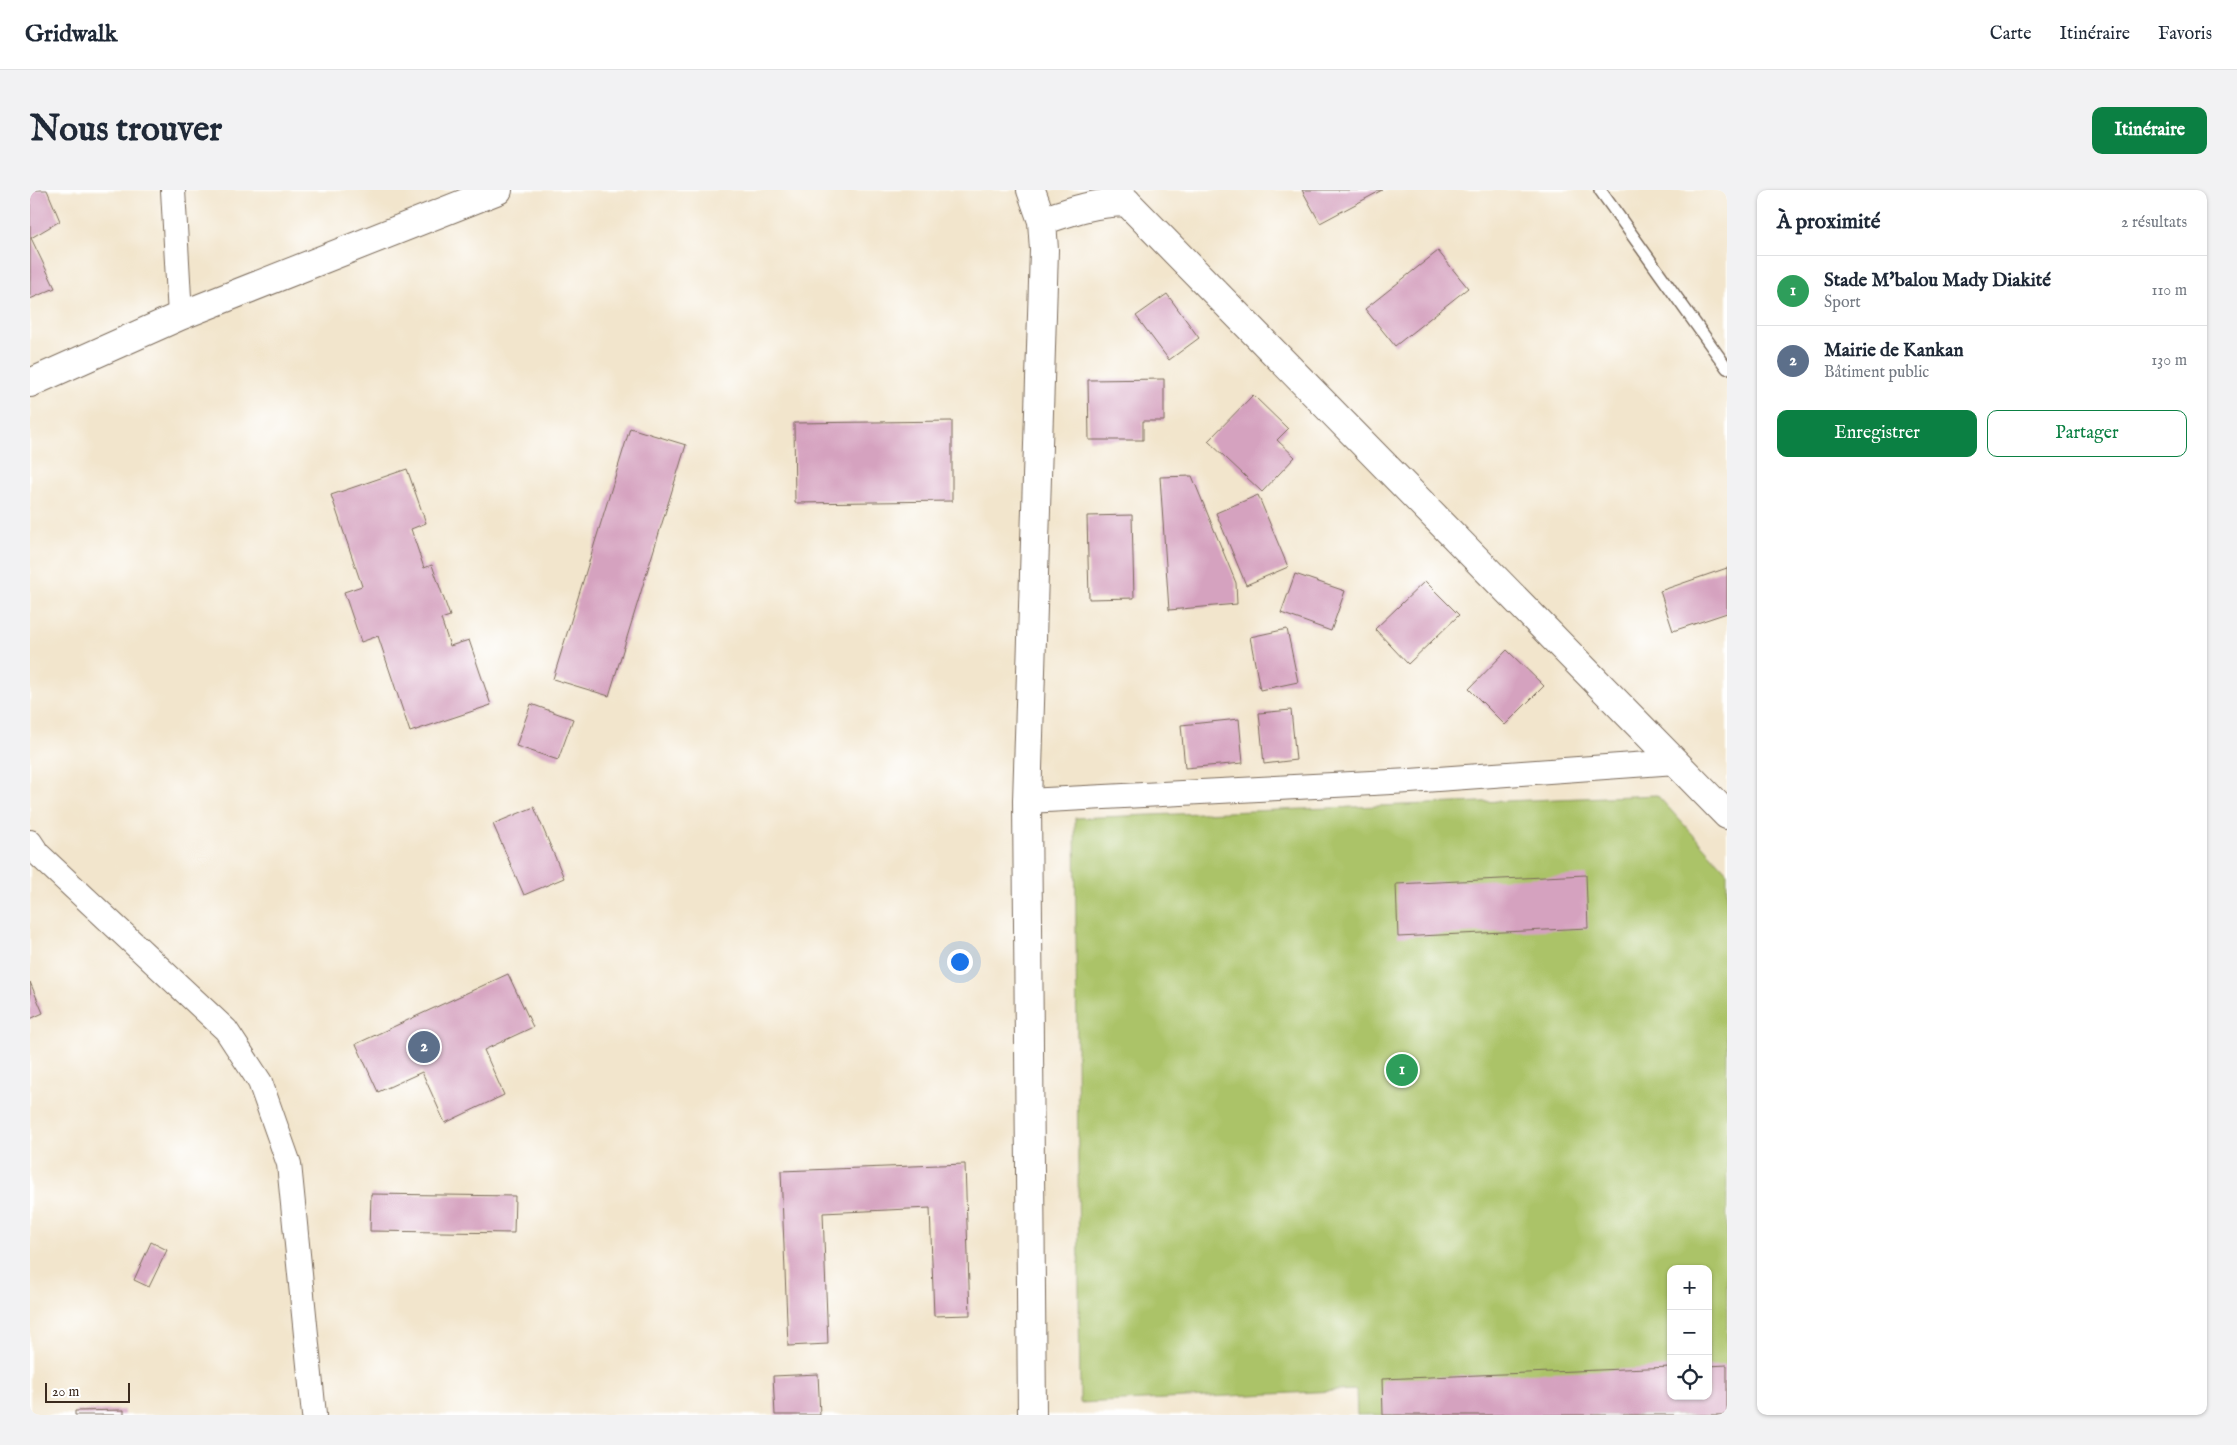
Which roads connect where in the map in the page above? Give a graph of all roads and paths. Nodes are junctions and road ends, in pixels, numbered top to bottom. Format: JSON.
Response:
{"nodes":[{"id":1,"x":173,"y":190,"type":"edge"},
{"id":2,"x":498,"y":190,"type":"edge"},
{"id":3,"x":1031,"y":190,"type":"edge"},
{"id":4,"x":1600,"y":190,"type":"edge"},
{"id":5,"x":1121,"y":196,"type":"edge"},
{"id":6,"x":1042,"y":222,"type":"junction"},
{"id":7,"x":180,"y":316,"type":"junction"},
{"id":8,"x":1727,"y":368,"type":"edge"},
{"id":9,"x":30,"y":383,"type":"edge"},
{"id":10,"x":1676,"y":762,"type":"junction"},
{"id":11,"x":1027,"y":801,"type":"junction"},
{"id":12,"x":1727,"y":815,"type":"edge"},
{"id":13,"x":30,"y":842,"type":"edge"},
{"id":14,"x":314,"y":1415,"type":"edge"},
{"id":15,"x":1032,"y":1415,"type":"edge"}],
"edges":[{"from":1,"to":7,"type":"street"},
{"from":2,"to":7,"type":"street"},
{"from":3,"to":6,"type":"street"},
{"from":4,"to":8,"type":"lane"},
{"from":5,"to":6,"type":"street"},
{"from":5,"to":10,"type":"street"},
{"from":6,"to":11,"type":"street"},
{"from":7,"to":9,"type":"street"},
{"from":10,"to":11,"type":"street"},
{"from":10,"to":12,"type":"street"},
{"from":11,"to":15,"type":"street"},
{"from":13,"to":14,"type":"street"}]}
